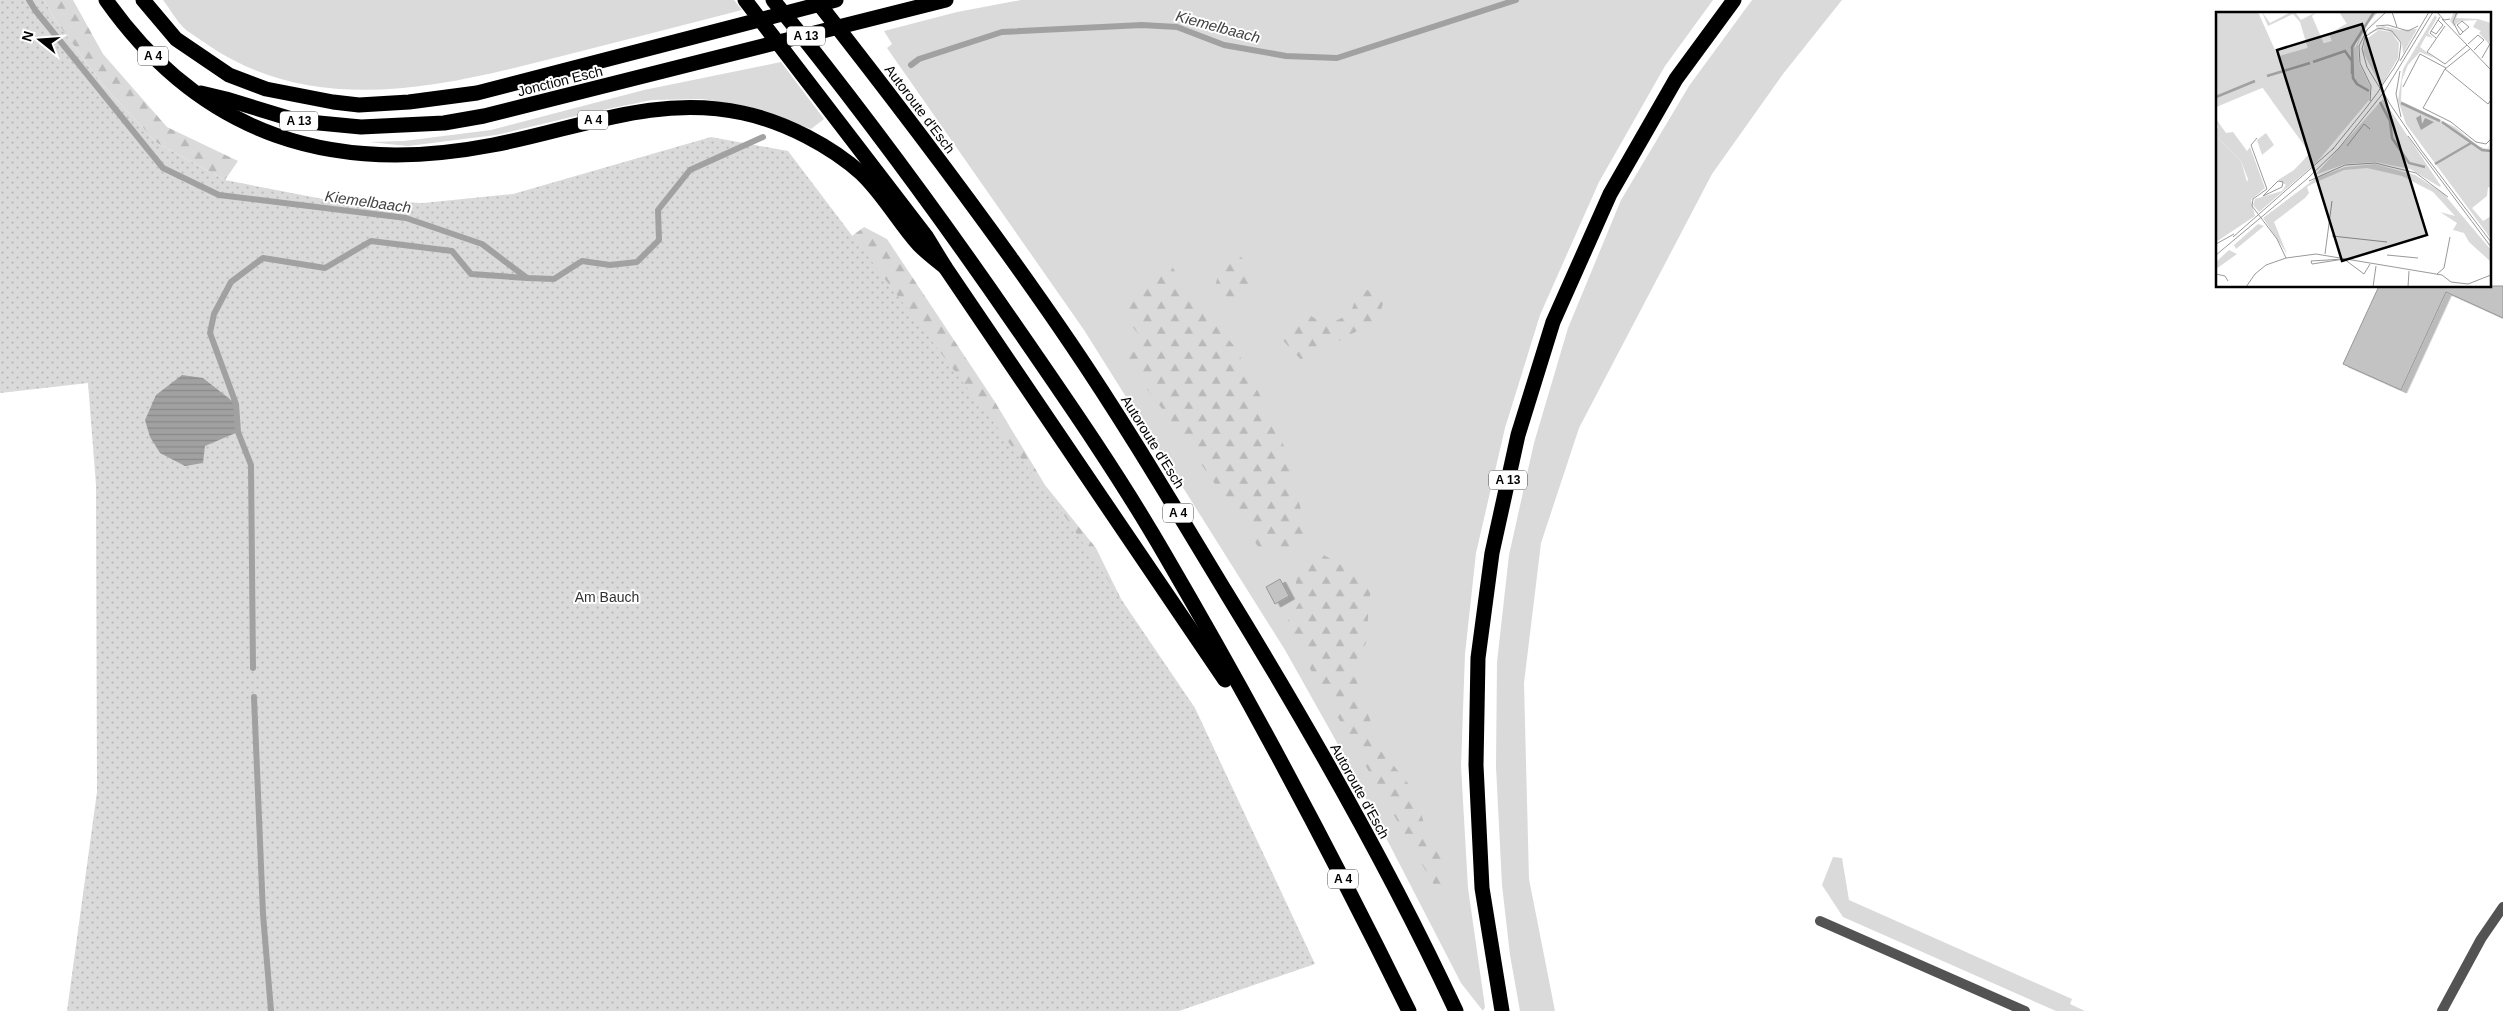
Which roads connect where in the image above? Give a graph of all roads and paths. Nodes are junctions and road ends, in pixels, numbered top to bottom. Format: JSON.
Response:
{"nodes":[{"id":1,"x":143,"y":0,"type":"edge"},
{"id":2,"x":773,"y":0,"type":"edge"},
{"id":3,"x":816,"y":0,"type":"edge"},
{"id":4,"x":836,"y":0,"type":"edge"},
{"id":5,"x":946,"y":0,"type":"edge"},
{"id":6,"x":1734,"y":0,"type":"edge"},
{"id":7,"x":746,"y":2,"type":"edge"},
{"id":8,"x":110,"y":4,"type":"edge"},
{"id":9,"x":199,"y":93,"type":"junction"},
{"id":10,"x":945,"y":267,"type":"junction"},
{"id":11,"x":1273,"y":749,"type":"junction"},
{"id":12,"x":2503,"y":907,"type":"edge"},
{"id":13,"x":1820,"y":921,"type":"dead end"},
{"id":14,"x":1409,"y":1011,"type":"edge"},
{"id":15,"x":1456,"y":1011,"type":"edge"},
{"id":16,"x":1502,"y":1011,"type":"edge"},
{"id":17,"x":2026,"y":1011,"type":"edge"},
{"id":18,"x":2442,"y":1011,"type":"edge"}],
"edges":[{"from":1,"to":4,"type":"highway","number":"A 4"},
{"from":2,"to":11,"type":"highway","number":"A 4"},
{"from":3,"to":15,"type":"highway","name":"Autoroute d'Esch","number":"A 4"},
{"from":5,"to":9,"type":"highway","name":"Jonction Esch","number":"A 13"},
{"from":6,"to":16,"type":"highway","number":"A 13"},
{"from":7,"to":10,"type":"highway","number":"A 4"},
{"from":8,"to":9,"type":"highway","number":"A 4"},
{"from":9,"to":10,"type":"highway","number":"A 4"},
{"from":10,"to":11,"type":"highway","number":"A 4"},
{"from":11,"to":14,"type":"highway","number":"A 4"},
{"from":12,"to":18,"type":"street"},
{"from":13,"to":17,"type":"street"}]}
